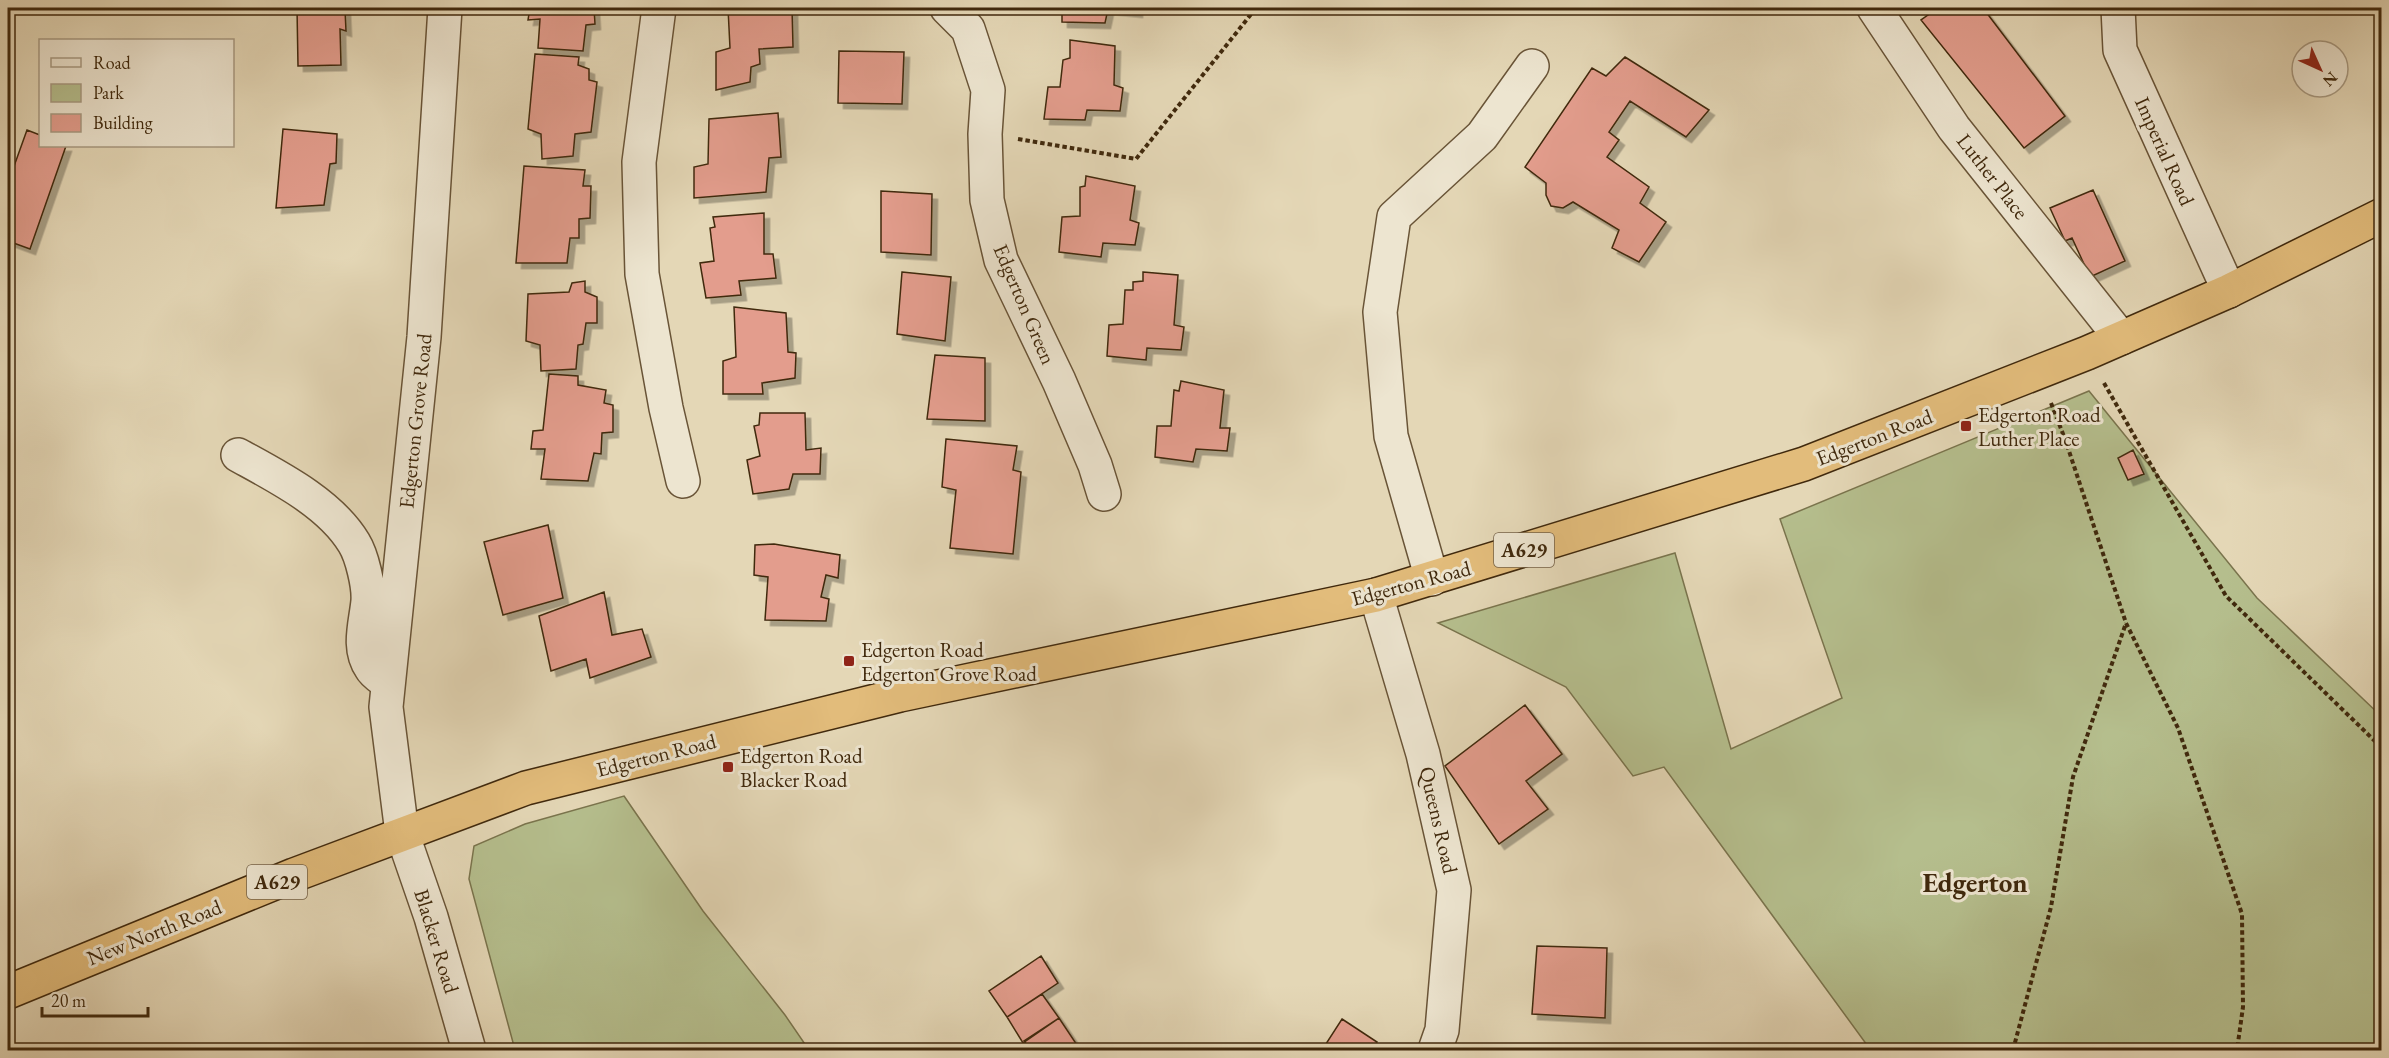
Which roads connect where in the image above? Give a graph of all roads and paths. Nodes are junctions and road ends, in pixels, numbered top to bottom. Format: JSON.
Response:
{"nodes":[{"id":1,"x":445,"y":8,"type":"edge"},
{"id":2,"x":659,"y":8,"type":"edge"},
{"id":3,"x":947,"y":8,"type":"edge"},
{"id":4,"x":1256,"y":8,"type":"edge"},
{"id":5,"x":1874,"y":8,"type":"edge"},
{"id":6,"x":2118,"y":8,"type":"edge"},
{"id":7,"x":1532,"y":66,"type":"dead end"},
{"id":8,"x":985,"y":134,"type":"junction"},
{"id":9,"x":2382,"y":215,"type":"edge"},
{"id":10,"x":2229,"y":291,"type":"junction"},
{"id":11,"x":2121,"y":338,"type":"junction"},
{"id":12,"x":2087,"y":353,"type":"junction"},
{"id":13,"x":2038,"y":372,"type":"junction"},
{"id":14,"x":238,"y":455,"type":"dead end"},
{"id":15,"x":683,"y":482,"type":"dead end"},
{"id":16,"x":1104,"y":494,"type":"dead end"},
{"id":17,"x":1432,"y":579,"type":"junction"},
{"id":18,"x":1376,"y":595,"type":"junction"},
{"id":19,"x":2126,"y":623,"type":"junction"},
{"id":20,"x":388,"y":683,"type":"junction"},
{"id":21,"x":2382,"y":748,"type":"edge"},
{"id":22,"x":402,"y":833,"type":"junction"},
{"id":23,"x":8,"y":992,"type":"edge"},
{"id":24,"x":2382,"y":1040,"type":"edge"},
{"id":25,"x":469,"y":1050,"type":"edge"},
{"id":26,"x":1435,"y":1050,"type":"edge"},
{"id":27,"x":2013,"y":1050,"type":"edge"},
{"id":28,"x":2237,"y":1050,"type":"edge"},
{"id":29,"x":2371,"y":1050,"type":"edge"}],
"edges":[{"from":1,"to":20,"type":"street","name":"Edgerton Grove Road"},
{"from":2,"to":15,"type":"street"},
{"from":3,"to":8,"type":"street","name":"Edgerton Green"},
{"from":4,"to":8,"type":"path"},
{"from":5,"to":11,"type":"street","name":"Luther Place"},
{"from":6,"to":10,"type":"street","name":"Imperial Road"},
{"from":7,"to":17,"type":"street"},
{"from":8,"to":16,"type":"street","name":"Edgerton Green"},
{"from":9,"to":10,"type":"highway","name":"Edgerton Road","number":"A629"},
{"from":10,"to":11,"type":"highway","name":"Edgerton Road","number":"A629"},
{"from":11,"to":12,"type":"highway","name":"Edgerton Road","number":"A629"},
{"from":12,"to":13,"type":"highway","name":"Edgerton Road","number":"A629"},
{"from":12,"to":21,"type":"path"},
{"from":13,"to":17,"type":"highway","name":"Edgerton Road","number":"A629"},
{"from":13,"to":19,"type":"path"},
{"from":14,"to":20,"type":"street"},
{"from":17,"to":18,"type":"highway","name":"Edgerton Road","number":"A629"},
{"from":18,"to":22,"type":"highway","name":"Edgerton Road","number":"A629"},
{"from":18,"to":26,"type":"street","name":"Queens Road"},
{"from":19,"to":27,"type":"path"},
{"from":19,"to":28,"type":"path"},
{"from":20,"to":22,"type":"street","name":"Edgerton Grove Road"},
{"from":22,"to":23,"type":"highway","name":"New North Road","number":"A629"},
{"from":22,"to":25,"type":"street","name":"Blacker Road"},
{"from":24,"to":29,"type":"path"}]}
